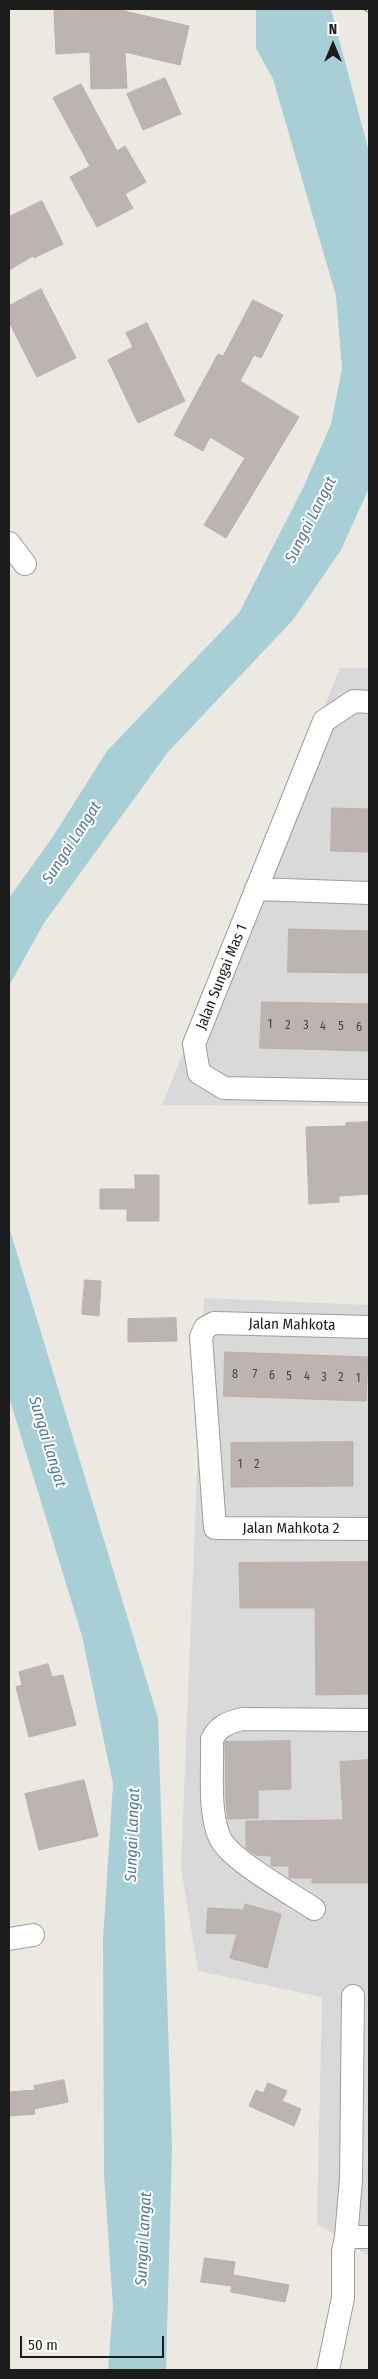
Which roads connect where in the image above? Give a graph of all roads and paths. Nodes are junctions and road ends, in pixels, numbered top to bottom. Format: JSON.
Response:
{"nodes":[{"id":1,"x":9,"y":543,"type":"edge"},
{"id":2,"x":25,"y":564,"type":"dead end"},
{"id":3,"x":369,"y":702,"type":"edge"},
{"id":4,"x":256,"y":889,"type":"junction"},
{"id":5,"x":369,"y":893,"type":"edge"},
{"id":6,"x":369,"y":1091,"type":"edge"},
{"id":7,"x":369,"y":1327,"type":"edge"},
{"id":8,"x":215,"y":1528,"type":"joint"},
{"id":9,"x":366,"y":1529,"type":"dead end"},
{"id":10,"x":369,"y":1720,"type":"edge"},
{"id":11,"x":314,"y":1909,"type":"dead end"},
{"id":12,"x":33,"y":1935,"type":"dead end"},
{"id":13,"x":9,"y":1939,"type":"edge"},
{"id":14,"x":353,"y":1996,"type":"dead end"},
{"id":15,"x":369,"y":2236,"type":"edge"},
{"id":16,"x":346,"y":2237,"type":"junction"},
{"id":17,"x":328,"y":2370,"type":"edge"}],
"edges":[{"from":1,"to":2,"type":"street"},
{"from":3,"to":4,"type":"street","name":"Jalan Sungai Mas 1"},
{"from":4,"to":5,"type":"street"},
{"from":4,"to":6,"type":"street","name":"Jalan Sungai Mas 1"},
{"from":7,"to":8,"type":"street","name":"Jalan Mahkota"},
{"from":8,"to":9,"type":"street","name":"Jalan Mahkota 2"},
{"from":10,"to":11,"type":"street"},
{"from":12,"to":13,"type":"street"},
{"from":14,"to":16,"type":"street"},
{"from":15,"to":16,"type":"street"},
{"from":16,"to":17,"type":"street"}]}
